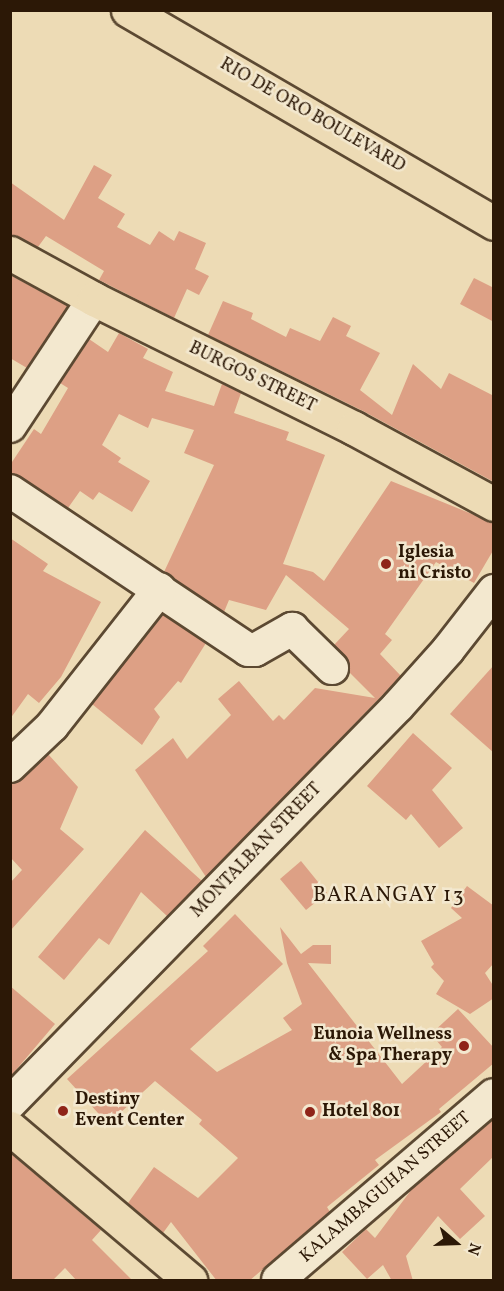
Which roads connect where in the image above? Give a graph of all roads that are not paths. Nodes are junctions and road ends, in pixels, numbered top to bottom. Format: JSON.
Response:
{"nodes":[{"id":1,"x":128,"y":10,"type":"edge"},
{"id":2,"x":494,"y":223,"type":"edge"},
{"id":3,"x":10,"y":253,"type":"edge"},
{"id":4,"x":94,"y":299,"type":"junction"},
{"id":5,"x":10,"y":426,"type":"edge"},
{"id":6,"x":10,"y":491,"type":"edge"},
{"id":7,"x":494,"y":504,"type":"edge"},
{"id":8,"x":160,"y":589,"type":"junction"},
{"id":9,"x":494,"y":591,"type":"edge"},
{"id":10,"x":332,"y":668,"type":"dead end"},
{"id":11,"x":10,"y":766,"type":"edge"},
{"id":12,"x":494,"y":1095,"type":"edge"},
{"id":13,"x":10,"y":1103,"type":"edge"},
{"id":14,"x":10,"y":1128,"type":"edge"},
{"id":15,"x":190,"y":1281,"type":"edge"},
{"id":16,"x":278,"y":1281,"type":"edge"}],
"edges":[{"from":1,"to":2,"type":"main road","name":"RIO DE ORO BOULEVARD"},
{"from":3,"to":4,"type":"main road","name":"BURGOS STREET"},
{"from":4,"to":5,"type":"street"},
{"from":4,"to":7,"type":"main road","name":"BURGOS STREET"},
{"from":6,"to":8,"type":"street"},
{"from":8,"to":10,"type":"street"},
{"from":8,"to":11,"type":"street"},
{"from":9,"to":13,"type":"street","name":"MONTALBAN STREET"},
{"from":12,"to":16,"type":"street","name":"KALAMBAGUHAN STREET"},
{"from":14,"to":15,"type":"main road"}]}
